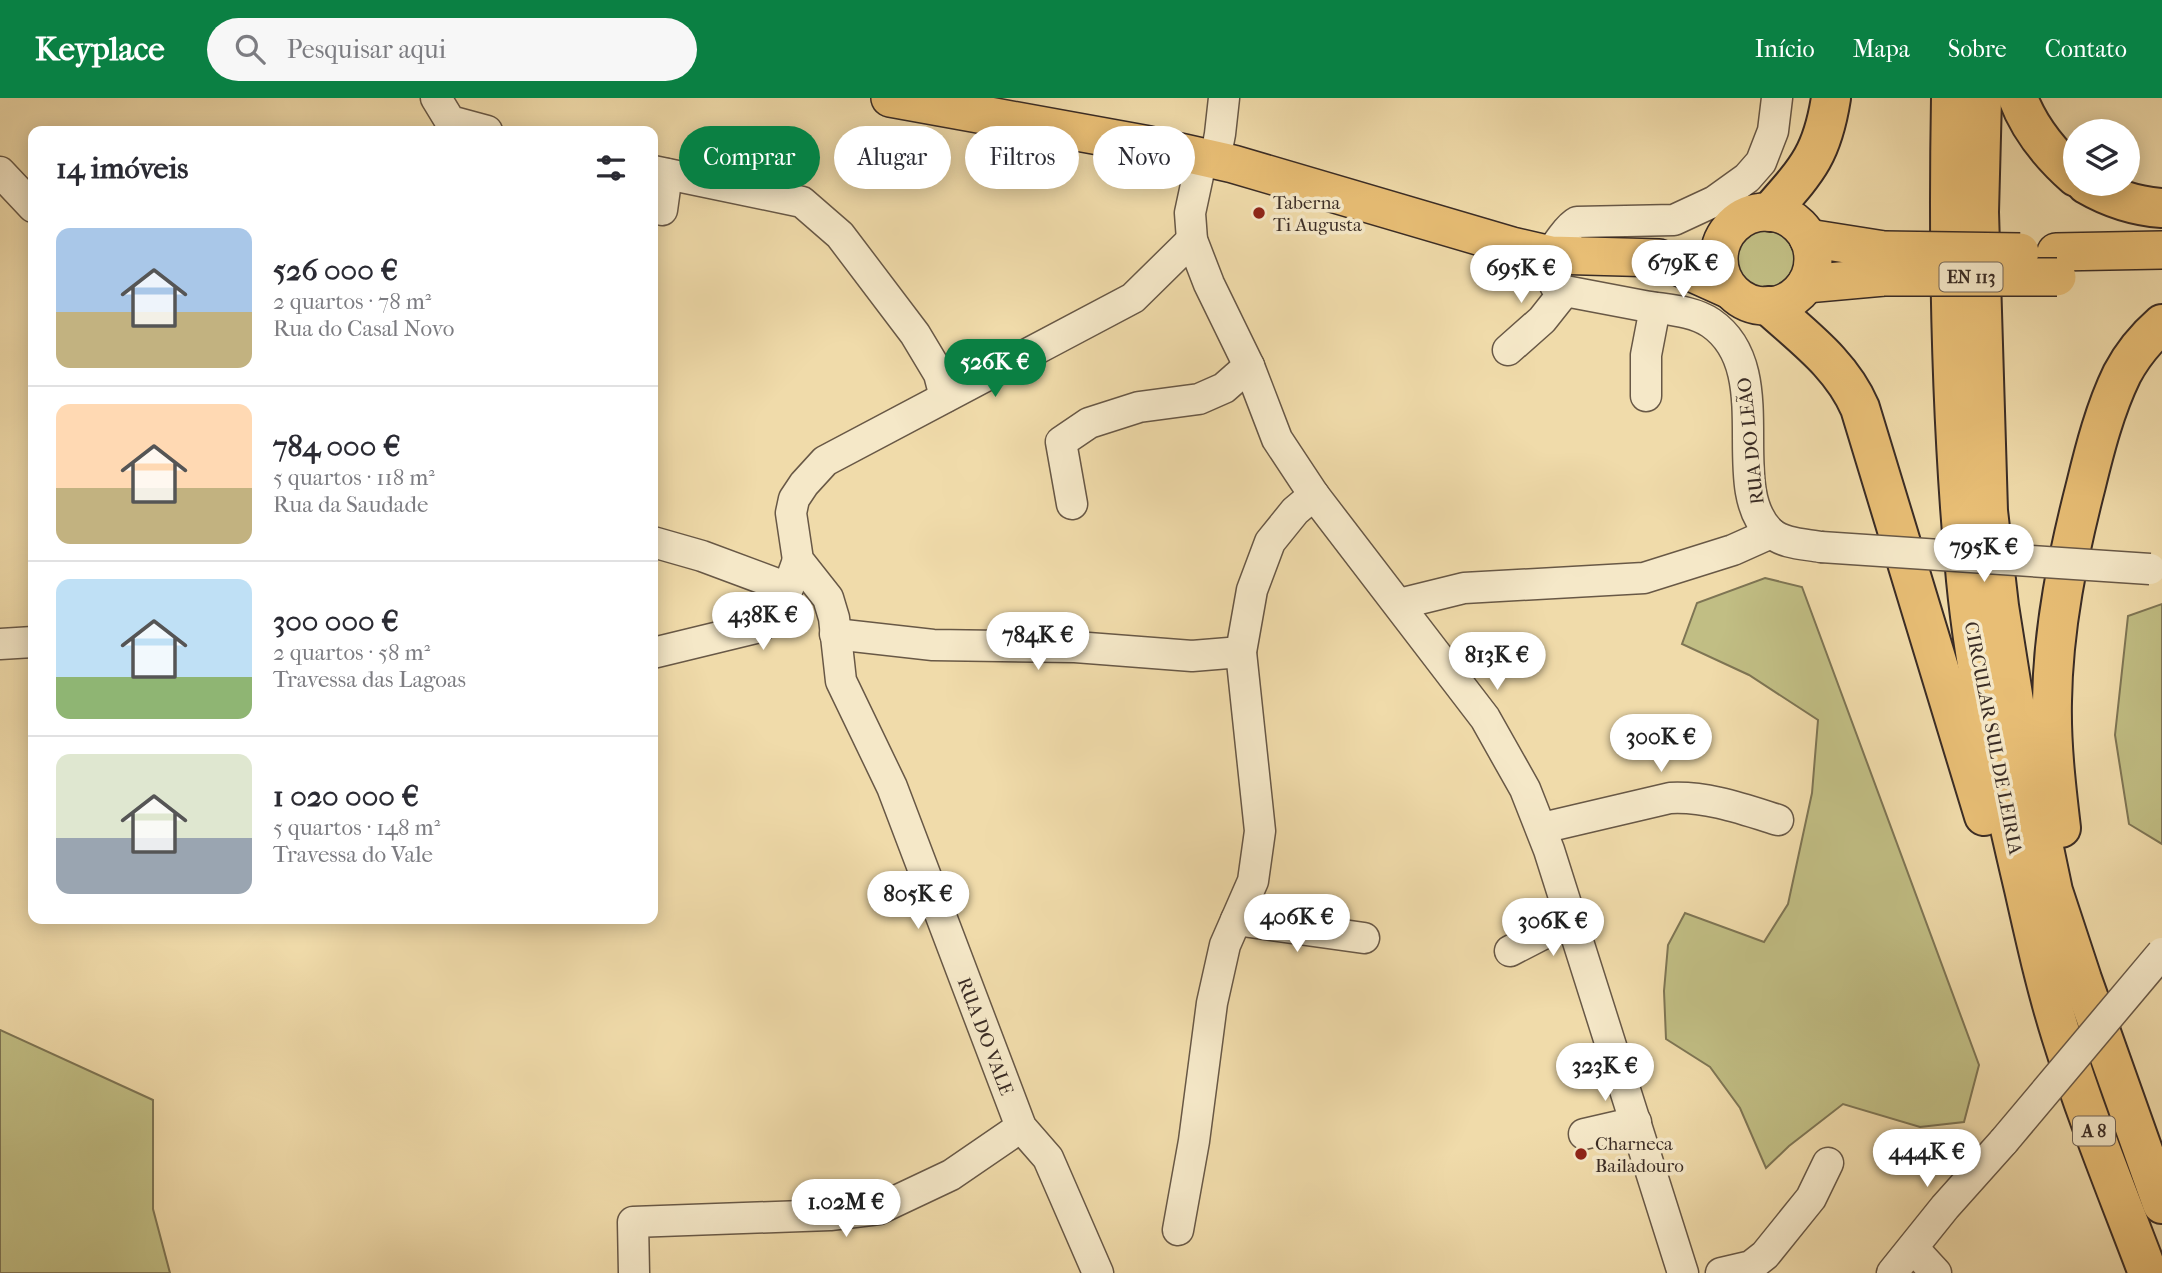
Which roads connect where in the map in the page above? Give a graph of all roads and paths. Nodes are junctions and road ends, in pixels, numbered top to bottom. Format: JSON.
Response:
{"nodes":[{"id":1,"x":890,"y":98,"type":"edge"},
{"id":2,"x":1224,"y":98,"type":"edge"},
{"id":3,"x":1777,"y":98,"type":"edge"},
{"id":4,"x":1830,"y":98,"type":"edge"},
{"id":5,"x":1951,"y":98,"type":"edge"},
{"id":6,"x":1982,"y":98,"type":"edge"},
{"id":7,"x":2018,"y":98,"type":"edge"},
{"id":8,"x":444,"y":117,"type":"edge"},
{"id":9,"x":471,"y":126,"type":"edge"},
{"id":10,"x":1208,"y":158,"type":"junction"},
{"id":11,"x":2063,"y":166,"type":"edge"},
{"id":12,"x":0,"y":172,"type":"edge"},
{"id":13,"x":660,"y":173,"type":"edge"},
{"id":14,"x":2109,"y":196,"type":"edge"},
{"id":15,"x":28,"y":202,"type":"edge"},
{"id":16,"x":2162,"y":208,"type":"edge"},
{"id":17,"x":662,"y":211,"type":"dead end"},
{"id":18,"x":1770,"y":212,"type":"junction"},
{"id":19,"x":1728,"y":231,"type":"junction"},
{"id":20,"x":1808,"y":238,"type":"junction"},
{"id":21,"x":1192,"y":240,"type":"junction"},
{"id":22,"x":2162,"y":250,"type":"edge"},
{"id":23,"x":1551,"y":255,"type":"junction"},
{"id":24,"x":1659,"y":258,"type":"junction"},
{"id":25,"x":1884,"y":264,"type":"junction"},
{"id":26,"x":2057,"y":264,"type":"junction"},
{"id":27,"x":2162,"y":273,"type":"edge"},
{"id":28,"x":1806,"y":284,"type":"junction"},
{"id":29,"x":1730,"y":290,"type":"junction"},
{"id":30,"x":1565,"y":291,"type":"junction"},
{"id":31,"x":1769,"y":306,"type":"junction"},
{"id":32,"x":1656,"y":308,"type":"junction"},
{"id":33,"x":2162,"y":324,"type":"edge"},
{"id":34,"x":1508,"y":350,"type":"dead end"},
{"id":35,"x":1249,"y":366,"type":"junction"},
{"id":36,"x":1646,"y":396,"type":"dead end"},
{"id":37,"x":945,"y":397,"type":"junction"},
{"id":38,"x":1314,"y":495,"type":"junction"},
{"id":39,"x":1072,"y":504,"type":"dead end"},
{"id":40,"x":1771,"y":533,"type":"junction"},
{"id":41,"x":658,"y":543,"type":"edge"},
{"id":42,"x":798,"y":559,"type":"junction"},
{"id":43,"x":2156,"y":568,"type":"edge"},
{"id":44,"x":788,"y":588,"type":"junction"},
{"id":45,"x":1399,"y":604,"type":"junction"},
{"id":46,"x":835,"y":634,"type":"junction"},
{"id":47,"x":28,"y":642,"type":"edge"},
{"id":48,"x":0,"y":644,"type":"edge"},
{"id":49,"x":658,"y":652,"type":"edge"},
{"id":50,"x":1241,"y":652,"type":"junction"},
{"id":51,"x":1778,"y":820,"type":"dead end"},
{"id":52,"x":1542,"y":828,"type":"junction"},
{"id":53,"x":1572,"y":919,"type":"junction"},
{"id":54,"x":1236,"y":920,"type":"junction"},
{"id":55,"x":1364,"y":938,"type":"dead end"},
{"id":56,"x":1510,"y":951,"type":"dead end"},
{"id":57,"x":2162,"y":953,"type":"edge"},
{"id":58,"x":2065,"y":983,"type":"junction"},
{"id":59,"x":1636,"y":1122,"type":"junction"},
{"id":60,"x":1021,"y":1128,"type":"junction"},
{"id":61,"x":1584,"y":1134,"type":"dead end"},
{"id":62,"x":1828,"y":1163,"type":"dead end"},
{"id":63,"x":2162,"y":1204,"type":"edge"},
{"id":64,"x":1178,"y":1230,"type":"dead end"},
{"id":65,"x":1913,"y":1248,"type":"junction"},
{"id":66,"x":634,"y":1273,"type":"edge"},
{"id":67,"x":1098,"y":1273,"type":"edge"},
{"id":68,"x":1683,"y":1273,"type":"edge"},
{"id":69,"x":1721,"y":1273,"type":"edge"},
{"id":70,"x":1892,"y":1273,"type":"edge"},
{"id":71,"x":1936,"y":1273,"type":"edge"},
{"id":72,"x":2148,"y":1273,"type":"edge"}],
"edges":[{"from":1,"to":10,"type":"main road"},
{"from":2,"to":10,"type":"street"},
{"from":3,"to":23,"type":"street"},
{"from":4,"to":18,"type":"highway"},
{"from":5,"to":58,"type":"highway","name":"CIRCULAR SUL DE LEIRIA","number":"A 8"},
{"from":6,"to":58,"type":"highway","name":"CIRCULAR SUL DE LEIRIA","number":"A 8"},
{"from":7,"to":11,"type":"highway"},
{"from":8,"to":9,"type":"street"},
{"from":10,"to":21,"type":"street"},
{"from":10,"to":23,"type":"main road"},
{"from":12,"to":15,"type":"street"},
{"from":13,"to":17,"type":"street"},
{"from":13,"to":37,"type":"street"},
{"from":14,"to":16,"type":"highway"},
{"from":18,"to":19,"type":"main road"},
{"from":18,"to":20,"type":"main road"},
{"from":19,"to":24,"type":"main road"},
{"from":19,"to":29,"type":"main road"},
{"from":20,"to":25,"type":"main road","number":"EN 113"},
{"from":20,"to":28,"type":"main road"},
{"from":21,"to":35,"type":"street"},
{"from":21,"to":37,"type":"street"},
{"from":22,"to":26,"type":"main road","number":"EN 113"},
{"from":23,"to":24,"type":"main road"},
{"from":23,"to":30,"type":"street"},
{"from":24,"to":29,"type":"main road"},
{"from":25,"to":26,"type":"main road","number":"EN 113","bridge":true},
{"from":25,"to":28,"type":"main road","number":"EN 113"},
{"from":26,"to":27,"type":"main road","number":"EN 113"},
{"from":28,"to":31,"type":"main road"},
{"from":29,"to":31,"type":"main road"},
{"from":30,"to":32,"type":"street","name":"RUA DO LEÃO"},
{"from":30,"to":34,"type":"street"},
{"from":31,"to":58,"type":"highway"},
{"from":32,"to":36,"type":"street"},
{"from":32,"to":40,"type":"street","name":"RUA DO LEÃO"},
{"from":33,"to":58,"type":"highway"},
{"from":35,"to":38,"type":"street"},
{"from":35,"to":39,"type":"street"},
{"from":37,"to":42,"type":"street"},
{"from":38,"to":45,"type":"street"},
{"from":38,"to":50,"type":"street"},
{"from":40,"to":43,"type":"street","bridge":true},
{"from":40,"to":45,"type":"street"},
{"from":41,"to":44,"type":"street"},
{"from":42,"to":44,"type":"street"},
{"from":42,"to":46,"type":"street","name":"RUA DO VALE"},
{"from":44,"to":49,"type":"street"},
{"from":45,"to":52,"type":"street"},
{"from":46,"to":50,"type":"street"},
{"from":46,"to":60,"type":"street","name":"RUA DO VALE"},
{"from":47,"to":48,"type":"street"},
{"from":50,"to":54,"type":"street"},
{"from":51,"to":52,"type":"street"},
{"from":52,"to":53,"type":"street"},
{"from":53,"to":56,"type":"street"},
{"from":53,"to":59,"type":"street"},
{"from":54,"to":55,"type":"street"},
{"from":54,"to":64,"type":"street"},
{"from":57,"to":65,"type":"street","bridge":true},
{"from":58,"to":63,"type":"highway","name":"CIRCULAR SUL DE LEIRIA","number":"A 8"},
{"from":58,"to":72,"type":"highway","name":"CIRCULAR SUL DE LEIRIA","number":"A 8"},
{"from":59,"to":61,"type":"street"},
{"from":59,"to":68,"type":"street"},
{"from":60,"to":66,"type":"street"},
{"from":60,"to":67,"type":"street","name":"RUA DO VALE"},
{"from":62,"to":69,"type":"street"},
{"from":65,"to":70,"type":"street"},
{"from":65,"to":71,"type":"street"}]}
